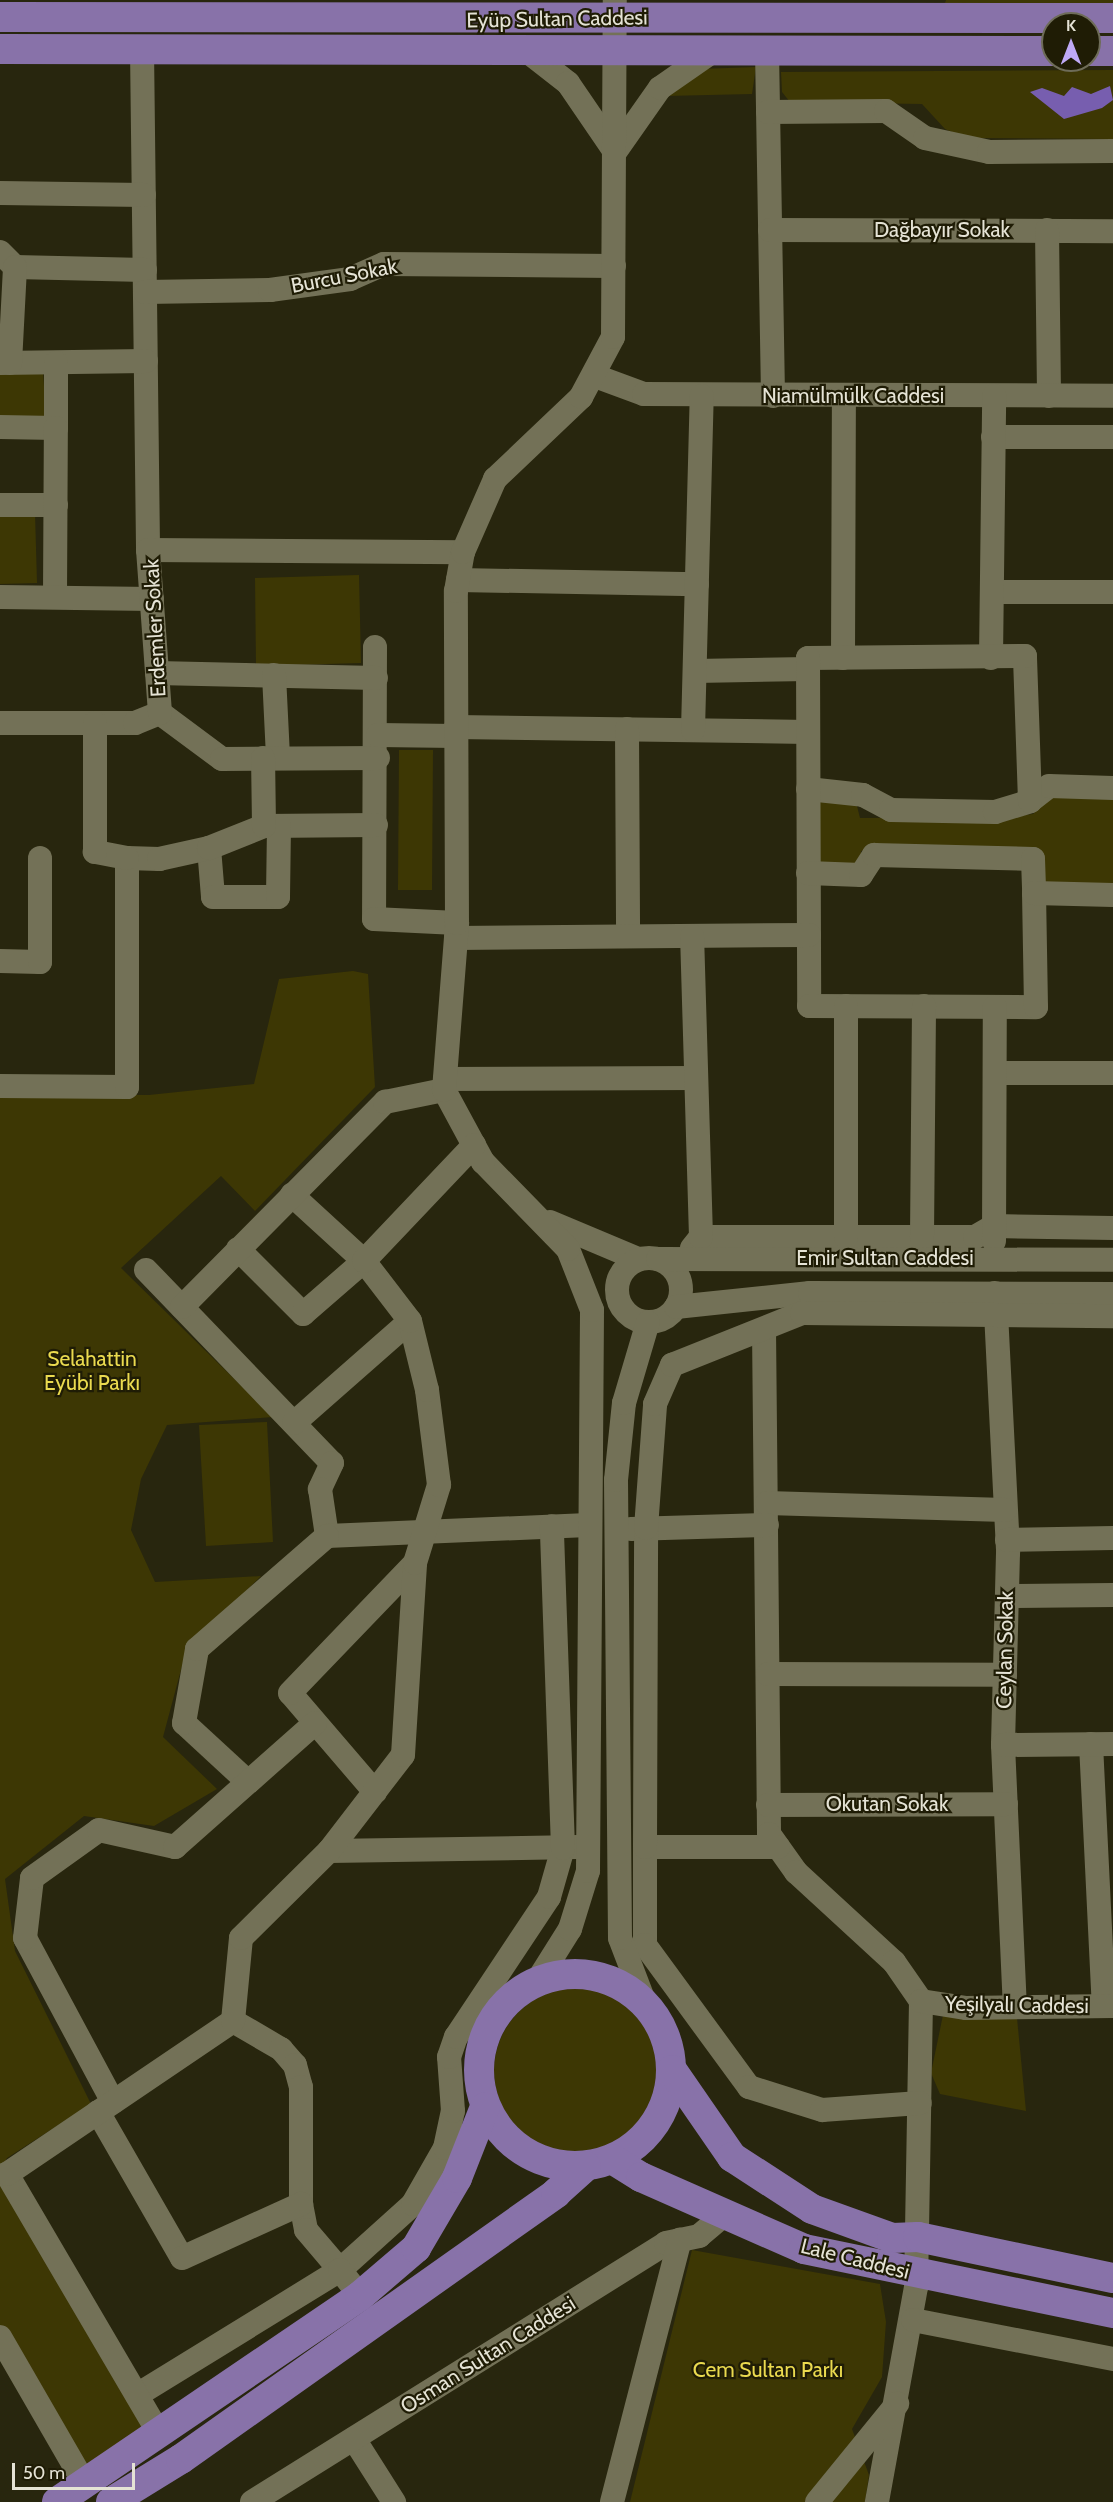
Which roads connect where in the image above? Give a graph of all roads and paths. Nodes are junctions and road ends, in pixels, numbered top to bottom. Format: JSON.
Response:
{"nodes":[{"id":1,"x":554,"y":0,"type":"edge"},
{"id":2,"x":679,"y":0,"type":"edge"},
{"id":3,"x":84,"y":9,"type":"edge"},
{"id":4,"x":202,"y":9,"type":"edge"},
{"id":5,"x":937,"y":9,"type":"edge"},
{"id":6,"x":351,"y":10,"type":"edge"},
{"id":7,"x":615,"y":10,"type":"edge"},
{"id":8,"x":767,"y":10,"type":"edge"},
{"id":9,"x":0,"y":16,"type":"edge"},
{"id":10,"x":1113,"y":18,"type":"edge"},
{"id":11,"x":525,"y":20,"type":"junction"},
{"id":12,"x":705,"y":20,"type":"junction"},
{"id":13,"x":0,"y":49,"type":"edge"},
{"id":14,"x":142,"y":49,"type":"junction"},
{"id":15,"x":527,"y":51,"type":"junction"},
{"id":16,"x":616,"y":51,"type":"junction"},
{"id":17,"x":713,"y":51,"type":"junction"},
{"id":18,"x":767,"y":51,"type":"junction"},
{"id":19,"x":1041,"y":51,"type":"edge"},
{"id":20,"x":768,"y":112,"type":"junction"},
{"id":21,"x":1113,"y":151,"type":"edge"},
{"id":22,"x":615,"y":152,"type":"junction"},
{"id":23,"x":0,"y":193,"type":"edge"},
{"id":24,"x":144,"y":195,"type":"junction"},
{"id":25,"x":770,"y":230,"type":"junction"},
{"id":26,"x":1047,"y":230,"type":"junction"},
{"id":27,"x":1113,"y":231,"type":"edge"},
{"id":28,"x":8,"y":259,"type":"edge"},
{"id":29,"x":614,"y":266,"type":"junction"},
{"id":30,"x":145,"y":281,"type":"junction"},
{"id":31,"x":146,"y":361,"type":"junction"},
{"id":32,"x":5,"y":363,"type":"edge"},
{"id":33,"x":56,"y":363,"type":"junction"},
{"id":34,"x":595,"y":376,"type":"junction"},
{"id":35,"x":702,"y":396,"type":"junction"},
{"id":36,"x":773,"y":396,"type":"junction"},
{"id":37,"x":844,"y":396,"type":"junction"},
{"id":38,"x":994,"y":396,"type":"junction"},
{"id":39,"x":1049,"y":396,"type":"junction"},
{"id":40,"x":1113,"y":396,"type":"edge"},
{"id":41,"x":0,"y":426,"type":"edge"},
{"id":42,"x":56,"y":428,"type":"junction"},
{"id":43,"x":993,"y":437,"type":"junction"},
{"id":44,"x":1113,"y":437,"type":"edge"},
{"id":45,"x":0,"y":505,"type":"edge"},
{"id":46,"x":56,"y":505,"type":"junction"},
{"id":47,"x":148,"y":550,"type":"junction"},
{"id":48,"x":463,"y":552,"type":"junction"},
{"id":49,"x":458,"y":580,"type":"junction"},
{"id":50,"x":697,"y":584,"type":"junction"},
{"id":51,"x":992,"y":592,"type":"junction"},
{"id":52,"x":1113,"y":592,"type":"edge"},
{"id":53,"x":55,"y":596,"type":"junction"},
{"id":54,"x":0,"y":597,"type":"edge"},
{"id":55,"x":152,"y":599,"type":"junction"},
{"id":56,"x":375,"y":647,"type":"dead end"},
{"id":57,"x":843,"y":658,"type":"junction"},
{"id":58,"x":992,"y":658,"type":"junction"},
{"id":59,"x":808,"y":669,"type":"junction"},
{"id":60,"x":695,"y":670,"type":"junction"},
{"id":61,"x":157,"y":673,"type":"junction"},
{"id":62,"x":274,"y":675,"type":"junction"},
{"id":63,"x":376,"y":678,"type":"junction"},
{"id":64,"x":160,"y":713,"type":"junction"},
{"id":65,"x":0,"y":723,"type":"edge"},
{"id":66,"x":95,"y":723,"type":"junction"},
{"id":67,"x":627,"y":729,"type":"junction"},
{"id":68,"x":693,"y":730,"type":"junction"},
{"id":69,"x":456,"y":732,"type":"junction"},
{"id":70,"x":808,"y":732,"type":"junction"},
{"id":71,"x":378,"y":746,"type":"junction"},
{"id":72,"x":270,"y":758,"type":"junction"},
{"id":73,"x":1113,"y":788,"type":"edge"},
{"id":74,"x":808,"y":789,"type":"junction"},
{"id":75,"x":1030,"y":801,"type":"junction"},
{"id":76,"x":376,"y":825,"type":"junction"},
{"id":77,"x":271,"y":826,"type":"junction"},
{"id":78,"x":209,"y":848,"type":"junction"},
{"id":79,"x":40,"y":858,"type":"dead end"},
{"id":80,"x":127,"y":858,"type":"junction"},
{"id":81,"x":808,"y":873,"type":"junction"},
{"id":82,"x":1034,"y":893,"type":"junction"},
{"id":83,"x":1113,"y":895,"type":"edge"},
{"id":84,"x":456,"y":931,"type":"junction"},
{"id":85,"x":809,"y":935,"type":"junction"},
{"id":86,"x":628,"y":936,"type":"junction"},
{"id":87,"x":693,"y":936,"type":"junction"},
{"id":88,"x":0,"y":961,"type":"edge"},
{"id":89,"x":846,"y":1006,"type":"junction"},
{"id":90,"x":924,"y":1006,"type":"junction"},
{"id":91,"x":995,"y":1007,"type":"junction"},
{"id":92,"x":995,"y":1073,"type":"junction"},
{"id":93,"x":1113,"y":1073,"type":"edge"},
{"id":94,"x":696,"y":1078,"type":"junction"},
{"id":95,"x":445,"y":1085,"type":"junction"},
{"id":96,"x":0,"y":1086,"type":"edge"},
{"id":97,"x":474,"y":1145,"type":"junction"},
{"id":98,"x":292,"y":1195,"type":"junction"},
{"id":99,"x":543,"y":1218,"type":"junction"},
{"id":100,"x":994,"y":1226,"type":"junction"},
{"id":101,"x":1113,"y":1228,"type":"edge"},
{"id":102,"x":846,"y":1237,"type":"junction"},
{"id":103,"x":922,"y":1237,"type":"junction"},
{"id":104,"x":694,"y":1246,"type":"junction"},
{"id":105,"x":238,"y":1249,"type":"junction"},
{"id":106,"x":648,"y":1259,"type":"junction"},
{"id":107,"x":994,"y":1259,"type":"junction"},
{"id":108,"x":1113,"y":1260,"type":"edge"},
{"id":109,"x":364,"y":1261,"type":"junction"},
{"id":110,"x":146,"y":1270,"type":"dead end"},
{"id":111,"x":617,"y":1284,"type":"junction"},
{"id":112,"x":1113,"y":1294,"type":"edge"},
{"id":113,"x":995,"y":1305,"type":"junction"},
{"id":114,"x":182,"y":1307,"type":"junction"},
{"id":115,"x":676,"y":1308,"type":"junction"},
{"id":116,"x":592,"y":1311,"type":"junction"},
{"id":117,"x":1113,"y":1316,"type":"edge"},
{"id":118,"x":410,"y":1321,"type":"junction"},
{"id":119,"x":648,"y":1322,"type":"junction"},
{"id":120,"x":764,"y":1329,"type":"junction"},
{"id":121,"x":294,"y":1423,"type":"junction"},
{"id":122,"x":1005,"y":1510,"type":"junction"},
{"id":123,"x":767,"y":1514,"type":"junction"},
{"id":124,"x":588,"y":1525,"type":"junction"},
{"id":125,"x":552,"y":1526,"type":"junction"},
{"id":126,"x":426,"y":1528,"type":"junction"},
{"id":127,"x":646,"y":1528,"type":"junction"},
{"id":128,"x":616,"y":1529,"type":"junction"},
{"id":129,"x":327,"y":1536,"type":"junction"},
{"id":130,"x":1113,"y":1539,"type":"edge"},
{"id":131,"x":1007,"y":1540,"type":"junction"},
{"id":132,"x":416,"y":1563,"type":"junction"},
{"id":133,"x":1113,"y":1595,"type":"edge"},
{"id":134,"x":1007,"y":1596,"type":"junction"},
{"id":135,"x":768,"y":1674,"type":"junction"},
{"id":136,"x":1005,"y":1676,"type":"junction"},
{"id":137,"x":315,"y":1723,"type":"junction"},
{"id":138,"x":1102,"y":1744,"type":"edge"},
{"id":139,"x":1003,"y":1745,"type":"junction"},
{"id":140,"x":248,"y":1782,"type":"junction"},
{"id":141,"x":375,"y":1792,"type":"junction"},
{"id":142,"x":1006,"y":1804,"type":"junction"},
{"id":143,"x":768,"y":1805,"type":"junction"},
{"id":144,"x":588,"y":1847,"type":"junction"},
{"id":145,"x":645,"y":1847,"type":"junction"},
{"id":146,"x":778,"y":1847,"type":"junction"},
{"id":147,"x":563,"y":1848,"type":"junction"},
{"id":148,"x":329,"y":1851,"type":"junction"},
{"id":149,"x":538,"y":1980,"type":"junction"},
{"id":150,"x":644,"y":2001,"type":"junction"},
{"id":151,"x":921,"y":2001,"type":"junction"},
{"id":152,"x":1110,"y":2004,"type":"edge"},
{"id":153,"x":1015,"y":2007,"type":"junction"},
{"id":154,"x":233,"y":2021,"type":"junction"},
{"id":155,"x":672,"y":2070,"type":"junction"},
{"id":156,"x":920,"y":2103,"type":"junction"},
{"id":157,"x":105,"y":2107,"type":"junction"},
{"id":158,"x":485,"y":2107,"type":"junction"},
{"id":159,"x":599,"y":2162,"type":"junction"},
{"id":160,"x":301,"y":2204,"type":"junction"},
{"id":161,"x":725,"y":2214,"type":"junction"},
{"id":162,"x":918,"y":2237,"type":"junction"},
{"id":163,"x":680,"y":2240,"type":"junction"},
{"id":164,"x":340,"y":2270,"type":"junction"},
{"id":165,"x":917,"y":2274,"type":"junction"},
{"id":166,"x":1113,"y":2278,"type":"edge"},
{"id":167,"x":360,"y":2296,"type":"junction"},
{"id":168,"x":1113,"y":2313,"type":"edge"},
{"id":169,"x":913,"y":2320,"type":"junction"},
{"id":170,"x":0,"y":2337,"type":"edge"},
{"id":171,"x":1113,"y":2360,"type":"edge"},
{"id":172,"x":137,"y":2395,"type":"junction"},
{"id":173,"x":897,"y":2404,"type":"junction"},
{"id":174,"x":160,"y":2435,"type":"junction"},
{"id":175,"x":354,"y":2439,"type":"junction"},
{"id":176,"x":85,"y":2484,"type":"junction"},
{"id":177,"x":57,"y":2502,"type":"edge"},
{"id":178,"x":111,"y":2502,"type":"edge"},
{"id":179,"x":252,"y":2502,"type":"edge"},
{"id":180,"x":394,"y":2502,"type":"edge"},
{"id":181,"x":612,"y":2502,"type":"edge"},
{"id":182,"x":817,"y":2502,"type":"edge"},
{"id":183,"x":877,"y":2502,"type":"edge"}],
"edges":[{"from":1,"to":11,"type":"street"},
{"from":2,"to":12,"type":"street"},
{"from":3,"to":4,"type":"main road","name":"Eyüp Sultan Caddesi"},
{"from":3,"to":9,"type":"main road","name":"Eyüp Sultan Caddesi"},
{"from":4,"to":6,"type":"main road","name":"Eyüp Sultan Caddesi"},
{"from":5,"to":8,"type":"main road","name":"Eyüp Sultan Caddesi"},
{"from":5,"to":10,"type":"main road","name":"Eyüp Sultan Caddesi"},
{"from":6,"to":11,"type":"main road","name":"Eyüp Sultan Caddesi"},
{"from":7,"to":11,"type":"main road","name":"Eyüp Sultan Caddesi"},
{"from":7,"to":12,"type":"main road","name":"Eyüp Sultan Caddesi"},
{"from":7,"to":16,"type":"street"},
{"from":8,"to":12,"type":"main road","name":"Eyüp Sultan Caddesi"},
{"from":13,"to":14,"type":"main road","name":"Eyüp Sultan Caddesi"},
{"from":14,"to":15,"type":"main road","name":"Eyüp Sultan Caddesi"},
{"from":14,"to":24,"type":"street"},
{"from":15,"to":16,"type":"main road","name":"Eyüp Sultan Caddesi"},
{"from":15,"to":22,"type":"street"},
{"from":16,"to":17,"type":"main road","name":"Eyüp Sultan Caddesi"},
{"from":16,"to":22,"type":"street"},
{"from":17,"to":18,"type":"main road","name":"Eyüp Sultan Caddesi"},
{"from":17,"to":22,"type":"street"},
{"from":18,"to":19,"type":"main road","name":"Eyüp Sultan Caddesi"},
{"from":18,"to":20,"type":"street"},
{"from":20,"to":21,"type":"street"},
{"from":20,"to":25,"type":"street"},
{"from":22,"to":29,"type":"street"},
{"from":23,"to":24,"type":"street"},
{"from":24,"to":30,"type":"street"},
{"from":25,"to":26,"type":"street","name":"Dağbayır Sokak"},
{"from":25,"to":36,"type":"street"},
{"from":26,"to":27,"type":"street","name":"Dağbayır Sokak"},
{"from":26,"to":39,"type":"street"},
{"from":28,"to":30,"type":"street","name":"Burcu Sokak"},
{"from":28,"to":32,"type":"street"},
{"from":29,"to":30,"type":"street","name":"Burcu Sokak"},
{"from":29,"to":34,"type":"street"},
{"from":30,"to":31,"type":"street"},
{"from":31,"to":33,"type":"street"},
{"from":31,"to":47,"type":"street"},
{"from":32,"to":33,"type":"street"},
{"from":33,"to":42,"type":"street"},
{"from":34,"to":35,"type":"street","name":"Niamülmülk Caddesi"},
{"from":34,"to":48,"type":"street"},
{"from":35,"to":36,"type":"street","name":"Niamülmülk Caddesi"},
{"from":35,"to":50,"type":"street"},
{"from":36,"to":37,"type":"street","name":"Niamülmülk Caddesi"},
{"from":37,"to":38,"type":"street","name":"Niamülmülk Caddesi"},
{"from":37,"to":57,"type":"street"},
{"from":38,"to":39,"type":"street","name":"Niamülmülk Caddesi"},
{"from":38,"to":43,"type":"street"},
{"from":39,"to":40,"type":"street","name":"Niamülmülk Caddesi"},
{"from":41,"to":42,"type":"street"},
{"from":42,"to":46,"type":"street"},
{"from":43,"to":44,"type":"street"},
{"from":43,"to":51,"type":"street"},
{"from":45,"to":46,"type":"street"},
{"from":46,"to":53,"type":"street"},
{"from":47,"to":48,"type":"street","name":"Erdemler Sokak"},
{"from":47,"to":55,"type":"street","name":"Erdemler Sokak"},
{"from":48,"to":49,"type":"street"},
{"from":49,"to":50,"type":"street"},
{"from":49,"to":69,"type":"street"},
{"from":50,"to":60,"type":"street"},
{"from":51,"to":52,"type":"street"},
{"from":51,"to":58,"type":"street"},
{"from":53,"to":54,"type":"street"},
{"from":53,"to":55,"type":"street"},
{"from":55,"to":61,"type":"street","name":"Erdemler Sokak"},
{"from":56,"to":63,"type":"street"},
{"from":57,"to":58,"type":"street"},
{"from":57,"to":59,"type":"street"},
{"from":58,"to":75,"type":"street"},
{"from":59,"to":60,"type":"street"},
{"from":59,"to":70,"type":"street"},
{"from":60,"to":68,"type":"street"},
{"from":61,"to":62,"type":"street"},
{"from":61,"to":64,"type":"street","name":"Erdemler Sokak"},
{"from":62,"to":63,"type":"street"},
{"from":62,"to":72,"type":"street"},
{"from":63,"to":71,"type":"street"},
{"from":64,"to":66,"type":"street","name":"Erdemler Sokak"},
{"from":64,"to":72,"type":"street"},
{"from":65,"to":66,"type":"street","name":"Erdemler Sokak"},
{"from":66,"to":80,"type":"street"},
{"from":67,"to":68,"type":"street"},
{"from":67,"to":69,"type":"street"},
{"from":67,"to":86,"type":"street"},
{"from":68,"to":70,"type":"street"},
{"from":69,"to":71,"type":"street"},
{"from":69,"to":84,"type":"street"},
{"from":70,"to":74,"type":"street"},
{"from":71,"to":72,"type":"street"},
{"from":71,"to":76,"type":"street"},
{"from":72,"to":77,"type":"street"},
{"from":73,"to":75,"type":"street"},
{"from":74,"to":75,"type":"street"},
{"from":74,"to":81,"type":"street"},
{"from":76,"to":77,"type":"street"},
{"from":76,"to":84,"type":"street"},
{"from":77,"to":78,"type":"street"},
{"from":77,"to":78,"type":"street"},
{"from":78,"to":80,"type":"street"},
{"from":79,"to":88,"type":"street"},
{"from":80,"to":96,"type":"street"},
{"from":81,"to":82,"type":"street"},
{"from":81,"to":85,"type":"street"},
{"from":82,"to":83,"type":"street"},
{"from":82,"to":91,"type":"street"},
{"from":84,"to":86,"type":"street"},
{"from":84,"to":95,"type":"street"},
{"from":85,"to":87,"type":"street"},
{"from":85,"to":89,"type":"street"},
{"from":86,"to":87,"type":"street"},
{"from":87,"to":94,"type":"street"},
{"from":89,"to":90,"type":"street"},
{"from":89,"to":102,"type":"street"},
{"from":90,"to":91,"type":"street"},
{"from":90,"to":103,"type":"street"},
{"from":91,"to":92,"type":"street"},
{"from":92,"to":93,"type":"street"},
{"from":92,"to":100,"type":"street"},
{"from":94,"to":95,"type":"street"},
{"from":94,"to":104,"type":"street"},
{"from":95,"to":97,"type":"street"},
{"from":95,"to":98,"type":"street"},
{"from":97,"to":99,"type":"street"},
{"from":97,"to":109,"type":"street"},
{"from":98,"to":105,"type":"street"},
{"from":98,"to":109,"type":"street"},
{"from":99,"to":106,"type":"street"},
{"from":99,"to":116,"type":"street"},
{"from":100,"to":101,"type":"street"},
{"from":100,"to":103,"type":"street"},
{"from":100,"to":107,"type":"street"},
{"from":102,"to":103,"type":"street"},
{"from":102,"to":104,"type":"street"},
{"from":104,"to":106,"type":"street","name":"Emir Sultan Caddesi"},
{"from":104,"to":107,"type":"street","name":"Emir Sultan Caddesi"},
{"from":105,"to":109,"type":"street"},
{"from":105,"to":114,"type":"street"},
{"from":106,"to":111,"type":"street"},
{"from":106,"to":115,"type":"street"},
{"from":107,"to":108,"type":"street","name":"Emir Sultan Caddesi"},
{"from":109,"to":118,"type":"street"},
{"from":110,"to":114,"type":"street"},
{"from":111,"to":116,"type":"street"},
{"from":111,"to":119,"type":"street"},
{"from":112,"to":113,"type":"street","name":"Emir Sultan Caddesi"},
{"from":113,"to":115,"type":"street","name":"Emir Sultan Caddesi"},
{"from":113,"to":117,"type":"street"},
{"from":113,"to":120,"type":"street"},
{"from":113,"to":122,"type":"street","name":"Ceylan Sokak"},
{"from":114,"to":121,"type":"street"},
{"from":115,"to":119,"type":"street"},
{"from":116,"to":124,"type":"street"},
{"from":118,"to":121,"type":"street"},
{"from":118,"to":126,"type":"street"},
{"from":119,"to":128,"type":"street"},
{"from":120,"to":123,"type":"street"},
{"from":120,"to":127,"type":"street"},
{"from":121,"to":129,"type":"street"},
{"from":122,"to":123,"type":"street"},
{"from":122,"to":131,"type":"street","name":"Ceylan Sokak"},
{"from":123,"to":127,"type":"street"},
{"from":123,"to":135,"type":"street"},
{"from":124,"to":125,"type":"street"},
{"from":124,"to":144,"type":"street"},
{"from":125,"to":126,"type":"street"},
{"from":125,"to":147,"type":"street"},
{"from":126,"to":129,"type":"street"},
{"from":126,"to":132,"type":"street"},
{"from":127,"to":128,"type":"street"},
{"from":127,"to":145,"type":"street"},
{"from":128,"to":150,"type":"street"},
{"from":129,"to":140,"type":"street"},
{"from":130,"to":131,"type":"street"},
{"from":131,"to":134,"type":"street","name":"Ceylan Sokak"},
{"from":132,"to":137,"type":"street"},
{"from":132,"to":141,"type":"street"},
{"from":133,"to":134,"type":"street"},
{"from":134,"to":136,"type":"street","name":"Ceylan Sokak"},
{"from":135,"to":136,"type":"street"},
{"from":135,"to":143,"type":"street"},
{"from":136,"to":139,"type":"street","name":"Ceylan Sokak"},
{"from":137,"to":140,"type":"street"},
{"from":137,"to":141,"type":"street"},
{"from":138,"to":139,"type":"street"},
{"from":138,"to":152,"type":"street"},
{"from":139,"to":142,"type":"street","name":"Ceylan Sokak"},
{"from":140,"to":157,"type":"street"},
{"from":141,"to":148,"type":"street"},
{"from":142,"to":143,"type":"street","name":"Okutan Sokak"},
{"from":142,"to":153,"type":"street","name":"Ceylan Sokak"},
{"from":143,"to":146,"type":"street"},
{"from":144,"to":147,"type":"street"},
{"from":144,"to":149,"type":"street"},
{"from":145,"to":146,"type":"street"},
{"from":145,"to":156,"type":"street"},
{"from":146,"to":151,"type":"street"},
{"from":147,"to":148,"type":"street"},
{"from":147,"to":164,"type":"street"},
{"from":148,"to":154,"type":"street"},
{"from":149,"to":150,"type":"main road"},
{"from":149,"to":158,"type":"main road"},
{"from":150,"to":155,"type":"main road"},
{"from":151,"to":153,"type":"street","name":"Yeşilyalı Caddesi"},
{"from":151,"to":156,"type":"street"},
{"from":152,"to":153,"type":"street","name":"Yeşilyalı Caddesi"},
{"from":154,"to":157,"type":"street"},
{"from":154,"to":160,"type":"street"},
{"from":155,"to":159,"type":"main road"},
{"from":155,"to":162,"type":"main road","name":"Lale Caddesi"},
{"from":156,"to":162,"type":"street"},
{"from":157,"to":160,"type":"street"},
{"from":157,"to":172,"type":"street"},
{"from":158,"to":159,"type":"main road"},
{"from":158,"to":167,"type":"main road"},
{"from":159,"to":161,"type":"main road","name":"Lale Caddesi"},
{"from":159,"to":178,"type":"main road"},
{"from":160,"to":164,"type":"street"},
{"from":161,"to":163,"type":"street","name":"Osman Sultan Caddesi"},
{"from":161,"to":165,"type":"main road","name":"Lale Caddesi"},
{"from":162,"to":165,"type":"street"},
{"from":162,"to":166,"type":"main road","name":"Lale Caddesi"},
{"from":163,"to":175,"type":"street","name":"Osman Sultan Caddesi"},
{"from":163,"to":181,"type":"street"},
{"from":164,"to":167,"type":"street"},
{"from":164,"to":172,"type":"street"},
{"from":165,"to":168,"type":"main road","name":"Lale Caddesi"},
{"from":165,"to":169,"type":"street"},
{"from":167,"to":174,"type":"main road"},
{"from":169,"to":171,"type":"street"},
{"from":169,"to":173,"type":"street"},
{"from":170,"to":176,"type":"street"},
{"from":172,"to":174,"type":"street"},
{"from":173,"to":182,"type":"street"},
{"from":173,"to":183,"type":"street"},
{"from":174,"to":176,"type":"main road"},
{"from":175,"to":179,"type":"street","name":"Osman Sultan Caddesi"},
{"from":175,"to":180,"type":"street"},
{"from":176,"to":177,"type":"main road"}]}
